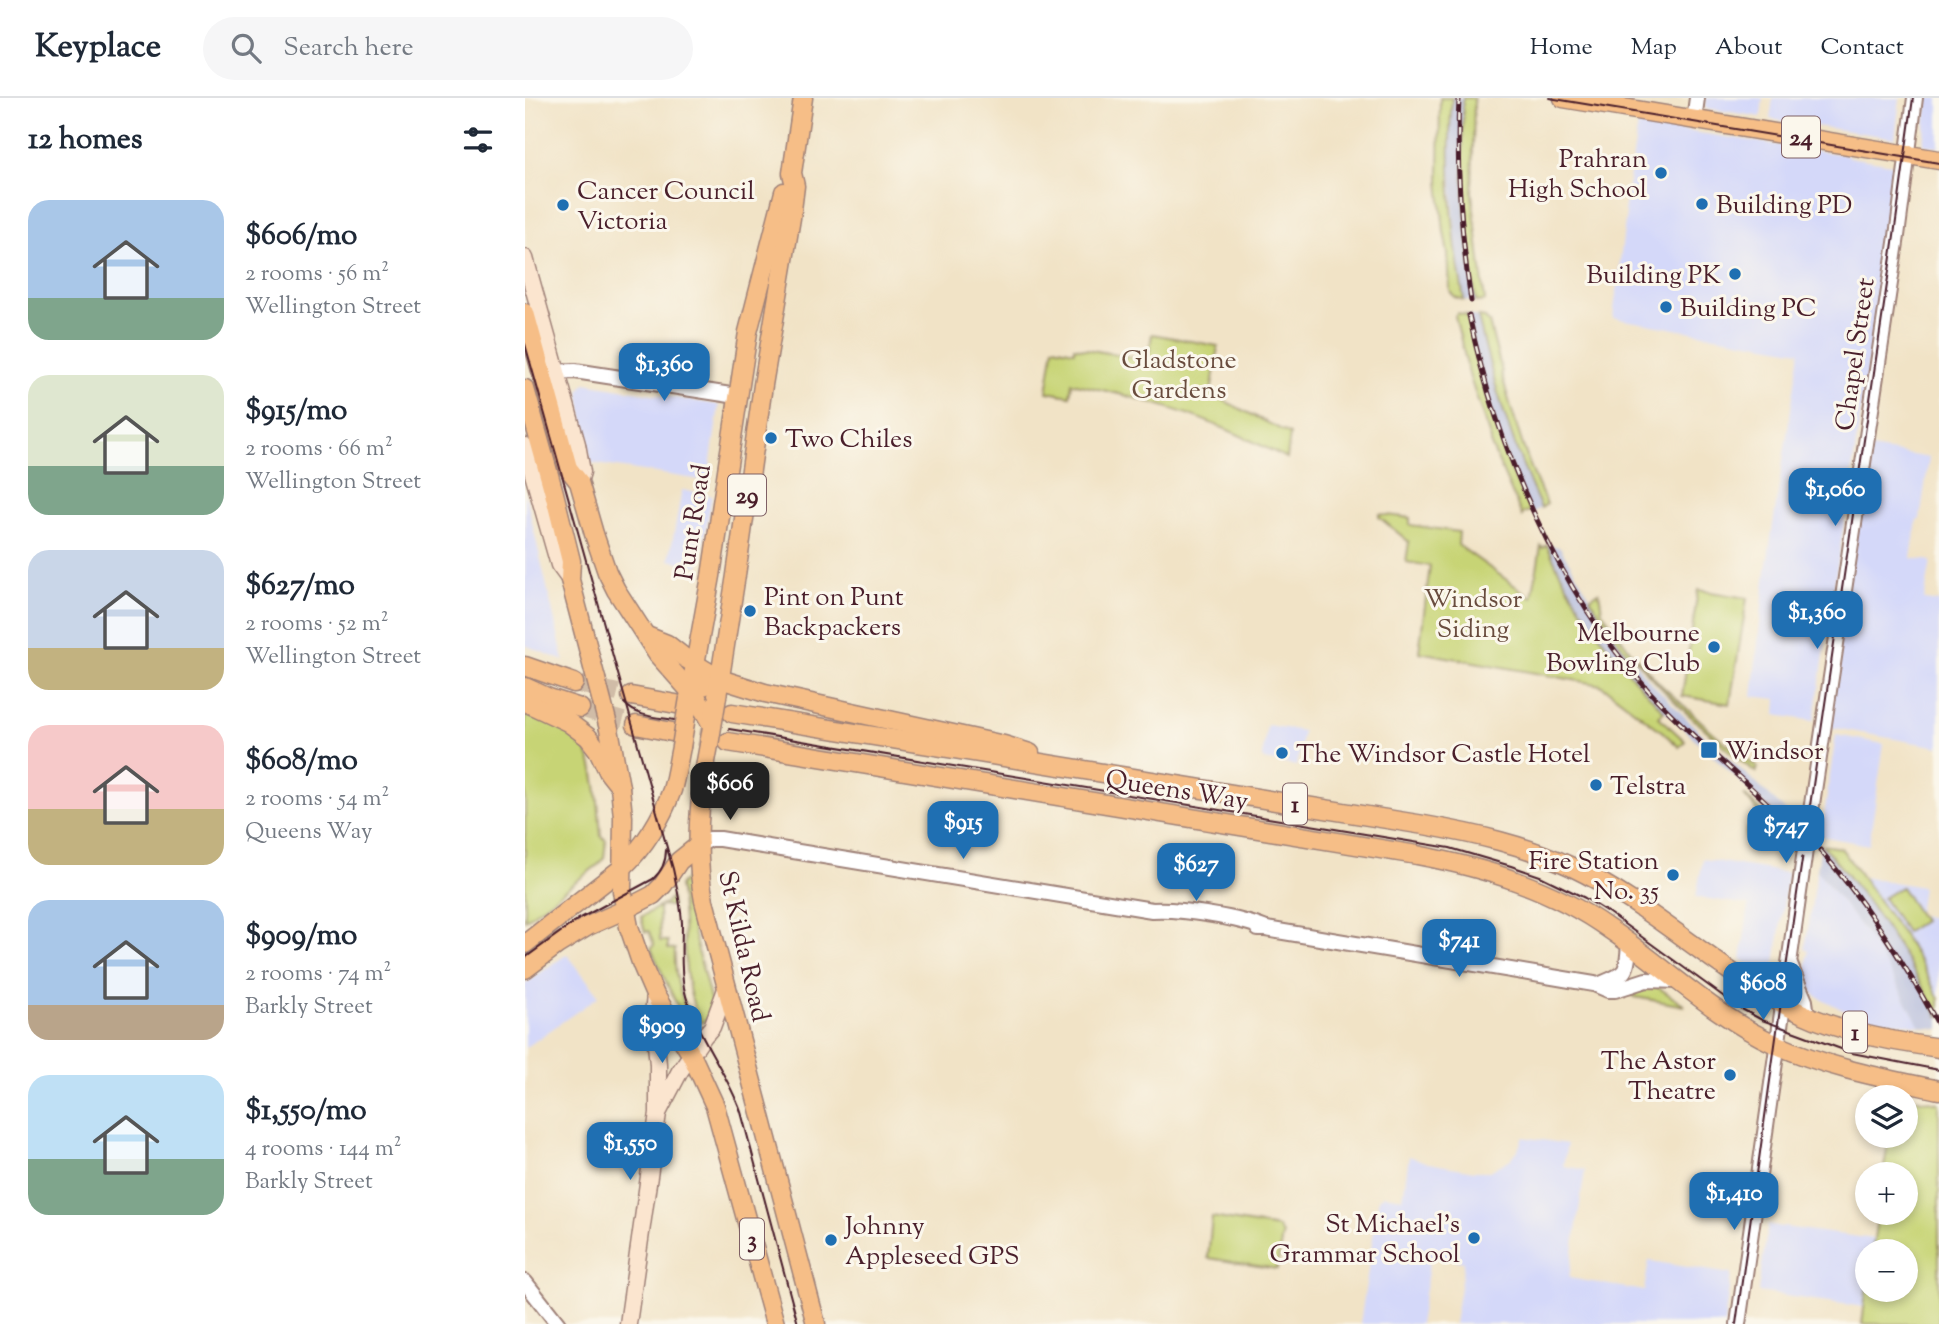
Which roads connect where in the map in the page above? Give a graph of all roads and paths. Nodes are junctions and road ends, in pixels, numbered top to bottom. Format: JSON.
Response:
{"nodes":[{"id":1,"x":803,"y":98,"type":"edge"},
{"id":2,"x":1563,"y":98,"type":"edge"},
{"id":3,"x":1696,"y":98,"type":"edge"},
{"id":4,"x":1915,"y":98,"type":"edge"},
{"id":5,"x":1694,"y":120,"type":"junction"},
{"id":6,"x":1908,"y":155,"type":"junction"},
{"id":7,"x":1939,"y":160,"type":"edge"},
{"id":8,"x":792,"y":173,"type":"junction"},
{"id":9,"x":525,"y":258,"type":"edge"},
{"id":10,"x":525,"y":313,"type":"edge"},
{"id":11,"x":541,"y":372,"type":"edge"},
{"id":12,"x":525,"y":389,"type":"edge"},
{"id":13,"x":737,"y":396,"type":"junction"},
{"id":14,"x":761,"y":398,"type":"junction"},
{"id":15,"x":525,"y":446,"type":"edge"},
{"id":16,"x":570,"y":580,"type":"junction"},
{"id":17,"x":647,"y":636,"type":"junction"},
{"id":18,"x":695,"y":664,"type":"junction"},
{"id":19,"x":525,"y":666,"type":"edge"},
{"id":20,"x":720,"y":679,"type":"junction"},
{"id":21,"x":574,"y":682,"type":"tunnel mouth"},
{"id":22,"x":525,"y":687,"type":"edge"},
{"id":23,"x":631,"y":696,"type":"tunnel mouth"},
{"id":24,"x":694,"y":699,"type":"junction"},
{"id":25,"x":525,"y":702,"type":"edge"},
{"id":26,"x":580,"y":708,"type":"tunnel mouth"},
{"id":27,"x":732,"y":713,"type":"dead end"},
{"id":28,"x":636,"y":725,"type":"tunnel mouth"},
{"id":29,"x":712,"y":725,"type":"joint"},
{"id":30,"x":676,"y":740,"type":"junction"},
{"id":31,"x":728,"y":742,"type":"tunnel mouth"},
{"id":32,"x":1083,"y":770,"type":"junction"},
{"id":33,"x":620,"y":787,"type":"junction"},
{"id":34,"x":699,"y":845,"type":"junction"},
{"id":35,"x":622,"y":868,"type":"junction"},
{"id":36,"x":624,"y":910,"type":"junction"},
{"id":37,"x":1629,"y":943,"type":"junction"},
{"id":38,"x":525,"y":944,"type":"edge"},
{"id":39,"x":1789,"y":964,"type":"junction"},
{"id":40,"x":525,"y":969,"type":"edge"},
{"id":41,"x":1680,"y":981,"type":"junction"},
{"id":42,"x":1598,"y":985,"type":"junction"},
{"id":43,"x":726,"y":989,"type":"junction"},
{"id":44,"x":655,"y":995,"type":"junction"},
{"id":45,"x":1783,"y":1003,"type":"junction"},
{"id":46,"x":1807,"y":1016,"type":"junction"},
{"id":47,"x":1777,"y":1045,"type":"junction"},
{"id":48,"x":1935,"y":1048,"type":"edge"},
{"id":49,"x":691,"y":1054,"type":"junction"},
{"id":50,"x":1939,"y":1090,"type":"edge"},
{"id":51,"x":658,"y":1114,"type":"junction"},
{"id":52,"x":525,"y":1282,"type":"edge"},
{"id":53,"x":558,"y":1324,"type":"edge"},
{"id":54,"x":628,"y":1324,"type":"edge"},
{"id":55,"x":775,"y":1324,"type":"edge"},
{"id":56,"x":816,"y":1324,"type":"edge"},
{"id":57,"x":1738,"y":1324,"type":"edge"}],
"edges":[{"from":1,"to":8,"type":"main road","name":"Punt Road","number":"29"},
{"from":2,"to":5,"type":"main road","number":"24"},
{"from":3,"to":5,"type":"street"},
{"from":4,"to":6,"type":"street","name":"Chapel Street"},
{"from":5,"to":6,"type":"main road","number":"24"},
{"from":6,"to":7,"type":"main road","number":"24"},
{"from":6,"to":39,"type":"street","name":"Chapel Street","bridge":true},
{"from":8,"to":13,"type":"main road","name":"Punt Road","number":"29"},
{"from":8,"to":14,"type":"main road","name":"Punt Road","number":"29"},
{"from":9,"to":11,"type":"main road"},
{"from":10,"to":11,"type":"main road"},
{"from":11,"to":13,"type":"street"},
{"from":11,"to":17,"type":"main road"},
{"from":12,"to":16,"type":"main road","number":"3"},
{"from":13,"to":14,"type":"main road"},
{"from":13,"to":18,"type":"main road","name":"Punt Road","number":"29"},
{"from":14,"to":20,"type":"main road","name":"Punt Road","number":"29"},
{"from":15,"to":16,"type":"main road"},
{"from":16,"to":33,"type":"main road","number":"3","bridge":true},
{"from":17,"to":18,"type":"main road"},
{"from":17,"to":24,"type":"main road"},
{"from":18,"to":20,"type":"main road"},
{"from":18,"to":24,"type":"main road","name":"Punt Road","number":"29"},
{"from":19,"to":21,"type":"main road"},
{"from":20,"to":24,"type":"main road","name":"Punt Road","number":"29"},
{"from":20,"to":24,"type":"main road"},
{"from":20,"to":32,"type":"main road"},
{"from":22,"to":26,"type":"main road"},
{"from":23,"to":24,"type":"main road"},
{"from":24,"to":29,"type":"main road","name":"Punt Road","number":"29","bridge":true},
{"from":24,"to":30,"type":"main road","name":"Punt Road","number":"29","bridge":true},
{"from":25,"to":33,"type":"main road"},
{"from":27,"to":32,"type":"main road","name":"Queens Way","number":"1"},
{"from":28,"to":30,"type":"main road"},
{"from":29,"to":34,"type":"main road","name":"St Kilda Road","number":"3","bridge":true},
{"from":30,"to":35,"type":"main road","name":"Punt Road","number":"29"},
{"from":31,"to":37,"type":"main road","name":"Queens Way","number":"1"},
{"from":32,"to":45,"type":"main road","name":"Queens Way","number":"1"},
{"from":33,"to":35,"type":"main road","number":"3"},
{"from":34,"to":36,"type":"main road"},
{"from":34,"to":42,"type":"street"},
{"from":34,"to":43,"type":"main road","name":"St Kilda Road","number":"3"},
{"from":35,"to":36,"type":"main road","number":"3"},
{"from":35,"to":38,"type":"main road","name":"Punt Road"},
{"from":36,"to":40,"type":"main road"},
{"from":36,"to":44,"type":"main road","number":"3"},
{"from":37,"to":41,"type":"main road","name":"Queens Way","number":"1"},
{"from":37,"to":42,"type":"street"},
{"from":39,"to":45,"type":"street","name":"Chapel Street"},
{"from":39,"to":46,"type":"street"},
{"from":41,"to":42,"type":"street"},
{"from":41,"to":47,"type":"main road","name":"Queens Way","number":"1"},
{"from":43,"to":49,"type":"main road"},
{"from":43,"to":56,"type":"main road","name":"St Kilda Road","number":"3"},
{"from":44,"to":49,"type":"main road","number":"3"},
{"from":44,"to":51,"type":"main road"},
{"from":45,"to":46,"type":"main road","number":"1"},
{"from":45,"to":47,"type":"street","name":"Chapel Street"},
{"from":46,"to":48,"type":"main road","number":"1"},
{"from":47,"to":50,"type":"main road","number":"1"},
{"from":47,"to":57,"type":"street","name":"Chapel Street"},
{"from":49,"to":51,"type":"main road"},
{"from":49,"to":55,"type":"main road","number":"3"},
{"from":51,"to":54,"type":"main road"},
{"from":52,"to":53,"type":"street"}]}
